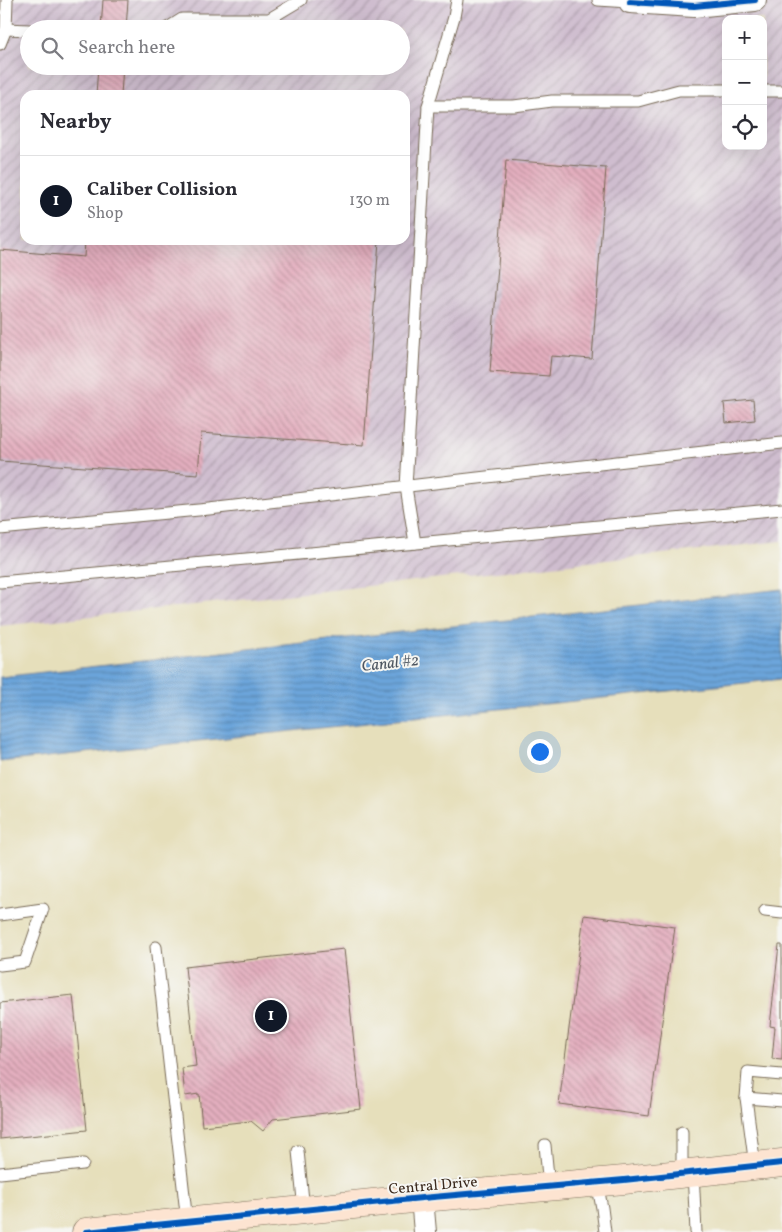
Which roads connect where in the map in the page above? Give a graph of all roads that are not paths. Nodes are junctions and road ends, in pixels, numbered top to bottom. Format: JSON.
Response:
{"nodes":[{"id":1,"x":7,"y":0,"type":"edge"},
{"id":2,"x":301,"y":0,"type":"edge"},
{"id":3,"x":457,"y":0,"type":"edge"},
{"id":4,"x":598,"y":0,"type":"edge"},
{"id":5,"x":756,"y":0,"type":"edge"},
{"id":6,"x":630,"y":2,"type":"joint"},
{"id":7,"x":180,"y":20,"type":"edge"},
{"id":8,"x":6,"y":29,"type":"junction"},
{"id":9,"x":20,"y":30,"type":"edge"},
{"id":10,"x":0,"y":44,"type":"edge"},
{"id":11,"x":722,"y":90,"type":"edge"},
{"id":12,"x":767,"y":91,"type":"edge"},
{"id":13,"x":782,"y":91,"type":"edge"},
{"id":14,"x":428,"y":106,"type":"junction"},
{"id":15,"x":782,"y":444,"type":"edge"},
{"id":16,"x":406,"y":487,"type":"junction"},
{"id":17,"x":782,"y":509,"type":"edge"},
{"id":18,"x":0,"y":529,"type":"edge"},
{"id":19,"x":415,"y":544,"type":"junction"},
{"id":20,"x":0,"y":582,"type":"edge"},
{"id":21,"x":765,"y":911,"type":"dead end"},
{"id":22,"x":782,"y":913,"type":"edge"},
{"id":23,"x":0,"y":915,"type":"edge"},
{"id":24,"x":156,"y":947,"type":"dead end"},
{"id":25,"x":0,"y":965,"type":"edge"},
{"id":26,"x":782,"y":1075,"type":"edge"},
{"id":27,"x":746,"y":1098,"type":"junction"},
{"id":28,"x":782,"y":1101,"type":"edge"},
{"id":29,"x":682,"y":1132,"type":"dead end"},
{"id":30,"x":545,"y":1145,"type":"dead end"},
{"id":31,"x":298,"y":1152,"type":"dead end"},
{"id":32,"x":782,"y":1162,"type":"edge"},
{"id":33,"x":83,"y":1164,"type":"dead end"},
{"id":34,"x":755,"y":1166,"type":"junction"},
{"id":35,"x":688,"y":1172,"type":"junction"},
{"id":36,"x":0,"y":1173,"type":"edge"},
{"id":37,"x":597,"y":1182,"type":"junction"},
{"id":38,"x":549,"y":1187,"type":"junction"},
{"id":39,"x":422,"y":1198,"type":"junction"},
{"id":40,"x":304,"y":1210,"type":"junction"},
{"id":41,"x":187,"y":1222,"type":"junction"},
{"id":42,"x":86,"y":1232,"type":"edge"},
{"id":43,"x":425,"y":1232,"type":"edge"},
{"id":44,"x":605,"y":1232,"type":"edge"},
{"id":45,"x":696,"y":1232,"type":"edge"}],
"edges":[{"from":1,"to":8,"type":"lane"},
{"from":2,"to":7,"type":"lane"},
{"from":3,"to":14,"type":"lane"},
{"from":4,"to":6,"type":"lane"},
{"from":5,"to":6,"type":"street"},
{"from":8,"to":9,"type":"lane"},
{"from":8,"to":10,"type":"lane"},
{"from":11,"to":14,"type":"lane"},
{"from":12,"to":13,"type":"lane"},
{"from":14,"to":16,"type":"lane"},
{"from":15,"to":16,"type":"lane"},
{"from":16,"to":18,"type":"lane"},
{"from":16,"to":19,"type":"lane"},
{"from":17,"to":19,"type":"lane"},
{"from":19,"to":20,"type":"lane"},
{"from":21,"to":22,"type":"lane"},
{"from":23,"to":25,"type":"lane"},
{"from":24,"to":41,"type":"lane"},
{"from":26,"to":27,"type":"lane"},
{"from":27,"to":28,"type":"lane"},
{"from":27,"to":34,"type":"lane"},
{"from":29,"to":35,"type":"lane"},
{"from":30,"to":38,"type":"lane"},
{"from":31,"to":40,"type":"lane"},
{"from":32,"to":34,"type":"street","name":"Central Drive"},
{"from":33,"to":36,"type":"lane"},
{"from":34,"to":35,"type":"street","name":"Central Drive"},
{"from":35,"to":37,"type":"street","name":"Central Drive"},
{"from":35,"to":45,"type":"lane"},
{"from":37,"to":38,"type":"street","name":"Central Drive"},
{"from":37,"to":44,"type":"lane"},
{"from":38,"to":39,"type":"street","name":"Central Drive"},
{"from":39,"to":40,"type":"street","name":"Central Drive"},
{"from":39,"to":43,"type":"street"},
{"from":40,"to":41,"type":"street","name":"Central Drive"},
{"from":41,"to":42,"type":"street","name":"Central Drive"}]}
